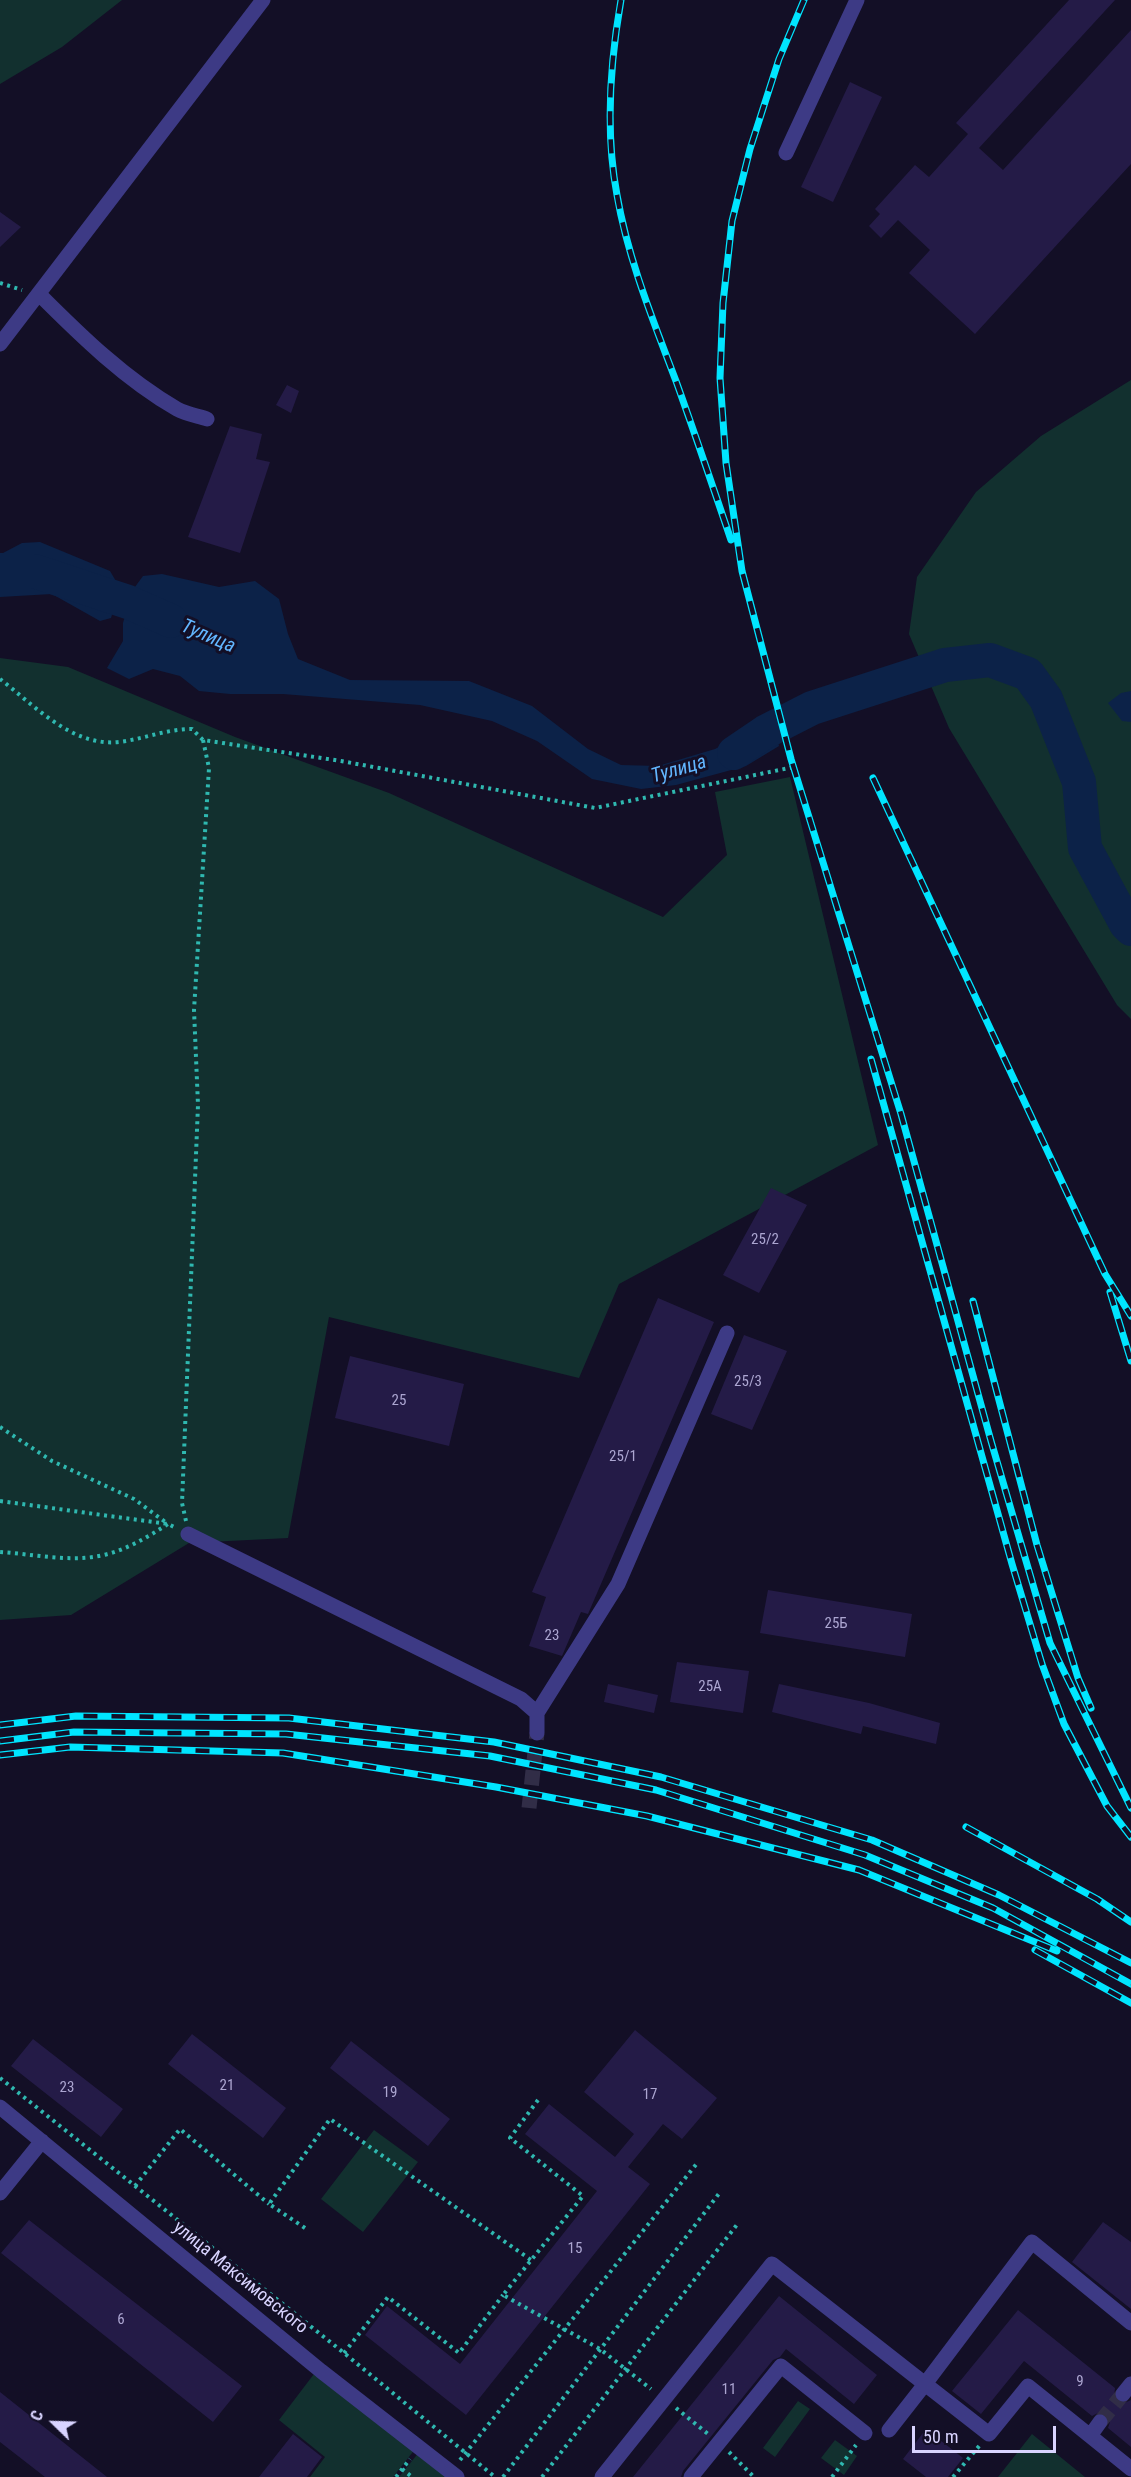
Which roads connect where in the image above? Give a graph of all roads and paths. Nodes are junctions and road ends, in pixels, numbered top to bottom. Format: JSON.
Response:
{"nodes":[{"id":1,"x":263,"y":0,"type":"edge"},
{"id":2,"x":857,"y":0,"type":"edge"},
{"id":3,"x":786,"y":153,"type":"dead end"},
{"id":4,"x":39,"y":294,"type":"junction"},
{"id":5,"x":0,"y":344,"type":"edge"},
{"id":6,"x":207,"y":419,"type":"dead end"},
{"id":7,"x":0,"y":679,"type":"edge"},
{"id":8,"x":203,"y":740,"type":"junction"},
{"id":9,"x":794,"y":766,"type":"dead end"},
{"id":10,"x":727,"y":1333,"type":"dead end"},
{"id":11,"x":0,"y":1427,"type":"edge"},
{"id":12,"x":0,"y":1501,"type":"edge"},
{"id":13,"x":168,"y":1524,"type":"junction"},
{"id":14,"x":188,"y":1534,"type":"junction"},
{"id":15,"x":0,"y":1552,"type":"edge"},
{"id":16,"x":537,"y":1713,"type":"junction"},
{"id":17,"x":537,"y":1733,"type":"tunnel mouth"},
{"id":18,"x":0,"y":2078,"type":"edge"},
{"id":19,"x":538,"y":2100,"type":"dead end"},
{"id":20,"x":0,"y":2107,"type":"edge"},
{"id":21,"x":42,"y":2141,"type":"junction"},
{"id":22,"x":698,"y":2162,"type":"dead end"},
{"id":23,"x":135,"y":2186,"type":"junction"},
{"id":24,"x":721,"y":2192,"type":"dead end"},
{"id":25,"x":0,"y":2193,"type":"edge"},
{"id":26,"x":269,"y":2204,"type":"junction"},
{"id":27,"x":739,"y":2222,"type":"dead end"},
{"id":28,"x":305,"y":2228,"type":"dead end"},
{"id":29,"x":531,"y":2260,"type":"junction"},
{"id":30,"x":503,"y":2295,"type":"junction"},
{"id":31,"x":1131,"y":2323,"type":"edge"},
{"id":32,"x":564,"y":2329,"type":"junction"},
{"id":33,"x":600,"y":2349,"type":"junction"},
{"id":34,"x":344,"y":2353,"type":"junction"},
{"id":35,"x":626,"y":2368,"type":"junction"},
{"id":36,"x":925,"y":2384,"type":"junction"},
{"id":37,"x":663,"y":2399,"type":"junction"},
{"id":38,"x":1100,"y":2422,"type":"tunnel mouth"},
{"id":39,"x":889,"y":2430,"type":"dead end"},
{"id":40,"x":865,"y":2433,"type":"dead end"},
{"id":41,"x":989,"y":2434,"type":"junction"},
{"id":42,"x":1090,"y":2436,"type":"junction"},
{"id":43,"x":719,"y":2443,"type":"junction"},
{"id":44,"x":466,"y":2453,"type":"junction"},
{"id":45,"x":402,"y":2469,"type":"dead end"},
{"id":46,"x":1131,"y":2469,"type":"edge"},
{"id":47,"x":454,"y":2475,"type":"edge"},
{"id":48,"x":412,"y":2477,"type":"edge"},
{"id":49,"x":495,"y":2477,"type":"edge"},
{"id":50,"x":502,"y":2477,"type":"edge"},
{"id":51,"x":542,"y":2477,"type":"edge"},
{"id":52,"x":602,"y":2477,"type":"edge"},
{"id":53,"x":692,"y":2477,"type":"edge"},
{"id":54,"x":754,"y":2477,"type":"edge"},
{"id":55,"x":953,"y":2477,"type":"edge"}],
"edges":[{"from":1,"to":4,"type":"street"},
{"from":2,"to":3,"type":"street"},
{"from":4,"to":5,"type":"street"},
{"from":4,"to":6,"type":"street"},
{"from":7,"to":8,"type":"path"},
{"from":8,"to":9,"type":"path"},
{"from":8,"to":14,"type":"path"},
{"from":10,"to":16,"type":"street"},
{"from":11,"to":13,"type":"path"},
{"from":12,"to":13,"type":"path"},
{"from":13,"to":14,"type":"path"},
{"from":13,"to":15,"type":"path"},
{"from":14,"to":16,"type":"street"},
{"from":16,"to":17,"type":"street"},
{"from":18,"to":23,"type":"path"},
{"from":19,"to":29,"type":"path"},
{"from":20,"to":21,"type":"street","name":"улица Максимовского"},
{"from":21,"to":25,"type":"street"},
{"from":21,"to":47,"type":"street","name":"улица Максимовского"},
{"from":22,"to":32,"type":"path"},
{"from":23,"to":26,"type":"path"},
{"from":23,"to":34,"type":"path"},
{"from":24,"to":33,"type":"path"},
{"from":26,"to":28,"type":"path"},
{"from":26,"to":29,"type":"path"},
{"from":27,"to":35,"type":"path"},
{"from":29,"to":30,"type":"path"},
{"from":30,"to":32,"type":"path"},
{"from":30,"to":34,"type":"path"},
{"from":31,"to":36,"type":"street"},
{"from":32,"to":33,"type":"path"},
{"from":32,"to":44,"type":"path"},
{"from":33,"to":35,"type":"path"},
{"from":33,"to":50,"type":"path"},
{"from":34,"to":44,"type":"path"},
{"from":35,"to":37,"type":"path"},
{"from":35,"to":51,"type":"path"},
{"from":36,"to":37,"type":"street"},
{"from":36,"to":39,"type":"street"},
{"from":36,"to":41,"type":"street"},
{"from":37,"to":43,"type":"path"},
{"from":37,"to":52,"type":"street"},
{"from":38,"to":42,"type":"street"},
{"from":40,"to":43,"type":"street"},
{"from":41,"to":42,"type":"street"},
{"from":41,"to":55,"type":"path"},
{"from":42,"to":46,"type":"street"},
{"from":43,"to":53,"type":"street"},
{"from":43,"to":54,"type":"path"},
{"from":44,"to":47,"type":"path"},
{"from":44,"to":49,"type":"path"},
{"from":45,"to":48,"type":"path"}]}
